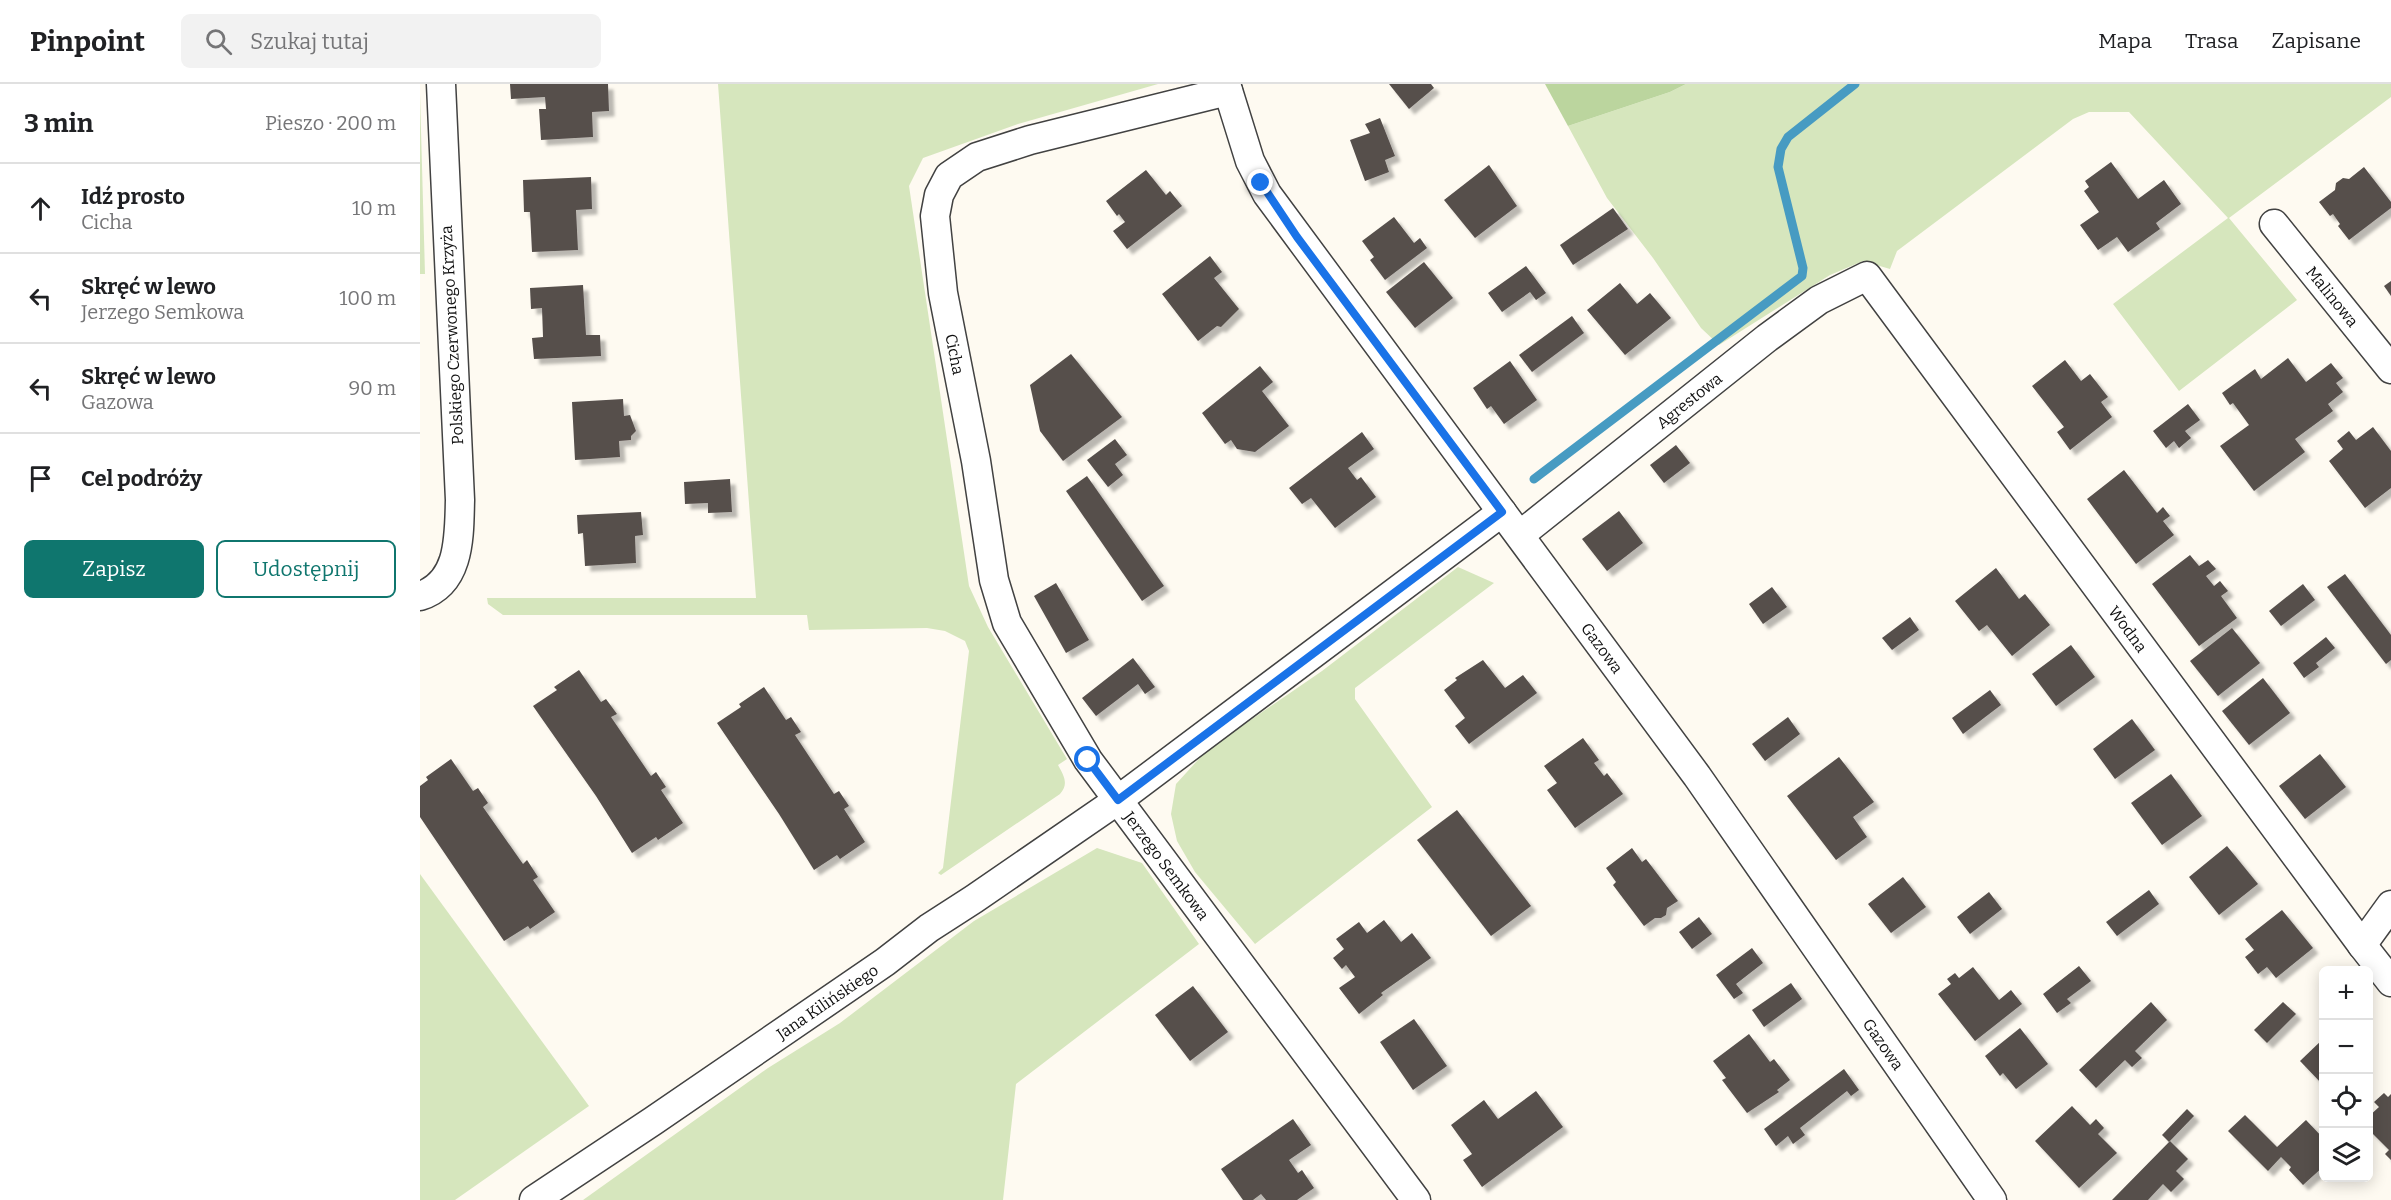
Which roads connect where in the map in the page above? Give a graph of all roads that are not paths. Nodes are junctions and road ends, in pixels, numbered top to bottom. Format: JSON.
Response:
{"nodes":[{"id":1,"x":441,"y":84,"type":"edge"},
{"id":2,"x":1227,"y":88,"type":"edge"},
{"id":3,"x":2274,"y":224,"type":"dead end"},
{"id":4,"x":1867,"y":276,"type":"joint"},
{"id":5,"x":2391,"y":369,"type":"edge"},
{"id":6,"x":1502,"y":512,"type":"junction"},
{"id":7,"x":1520,"y":535,"type":"junction"},
{"id":8,"x":431,"y":589,"type":"edge"},
{"id":9,"x":1118,"y":800,"type":"junction"},
{"id":10,"x":2391,"y":905,"type":"edge"},
{"id":11,"x":2362,"y":945,"type":"junction"},
{"id":12,"x":2391,"y":982,"type":"edge"},
{"id":13,"x":534,"y":1200,"type":"edge"},
{"id":14,"x":1416,"y":1200,"type":"edge"},
{"id":15,"x":1992,"y":1200,"type":"edge"}],
"edges":[{"from":1,"to":8,"type":"street","name":"Polskiego Czerwonego Krzyża"},
{"from":2,"to":6,"type":"street","name":"Gazowa"},
{"from":2,"to":9,"type":"street","name":"Cicha"},
{"from":3,"to":5,"type":"street","name":"Malinowa"},
{"from":4,"to":7,"type":"street","name":"Agrestowa"},
{"from":4,"to":11,"type":"street","name":"Wodna"},
{"from":6,"to":7,"type":"street","name":"Gazowa"},
{"from":6,"to":9,"type":"street","name":"Jerzego Semkowa"},
{"from":7,"to":15,"type":"street","name":"Gazowa"},
{"from":9,"to":13,"type":"street","name":"Jana Kilińskiego"},
{"from":9,"to":14,"type":"street","name":"Jerzego Semkowa"},
{"from":10,"to":11,"type":"street"},
{"from":11,"to":12,"type":"street","name":"Wodna"}]}
